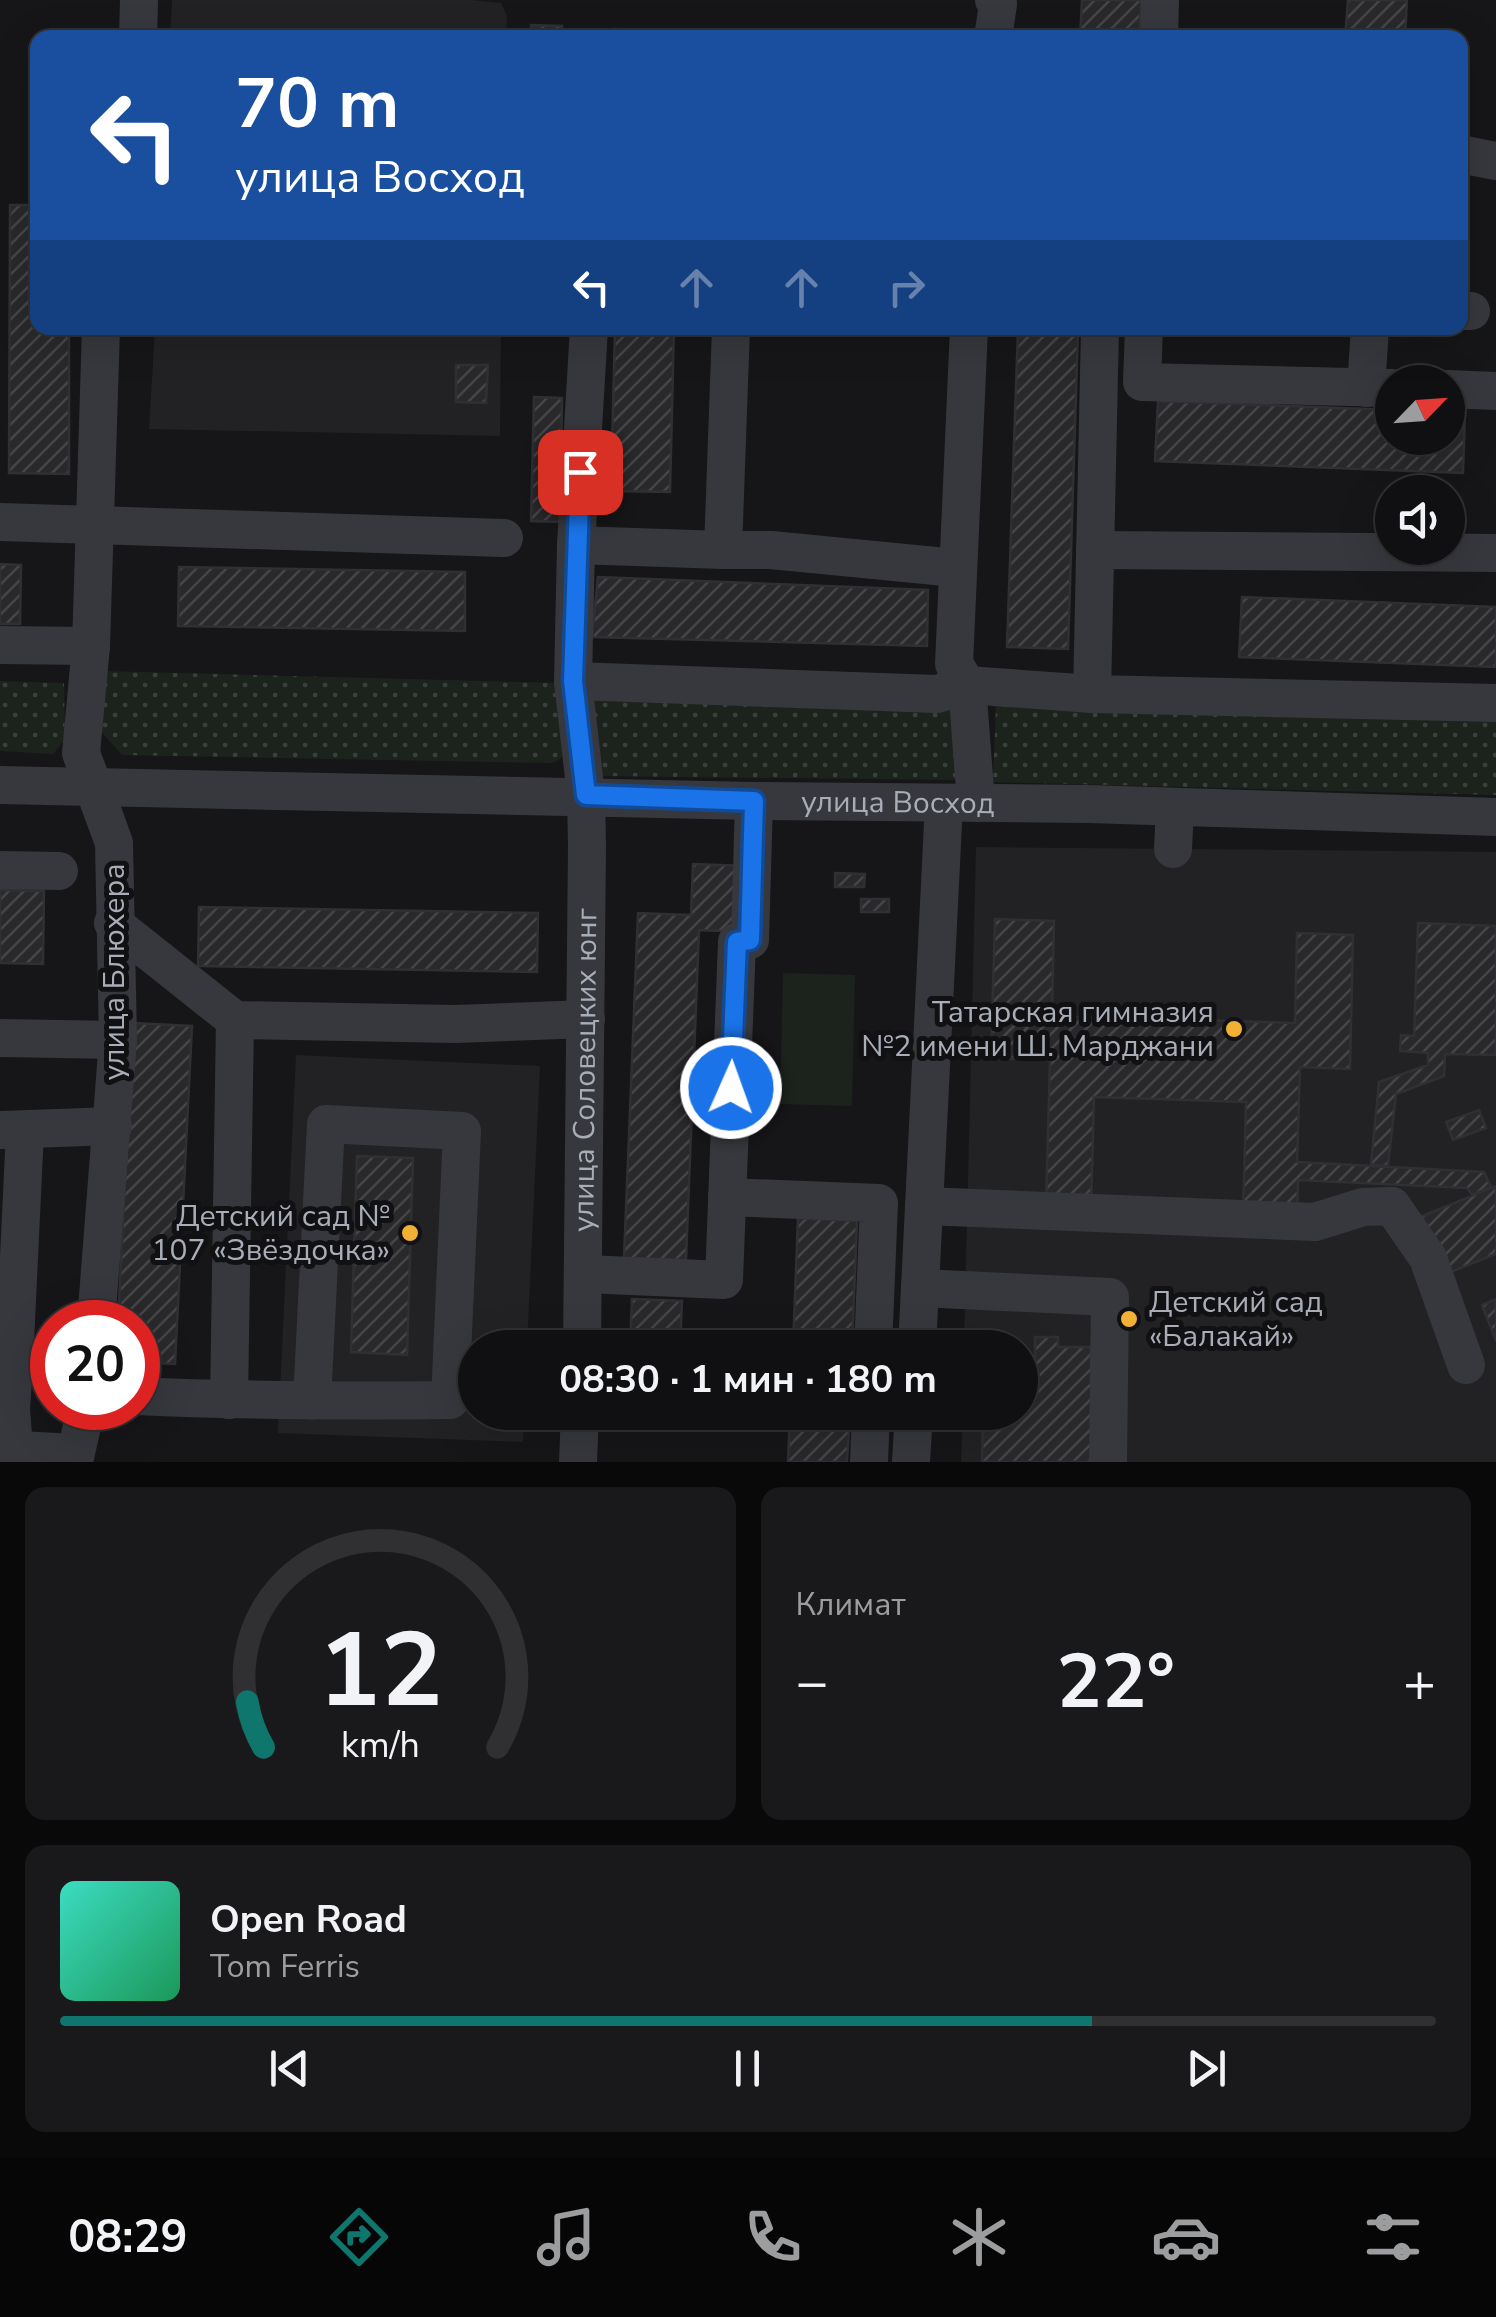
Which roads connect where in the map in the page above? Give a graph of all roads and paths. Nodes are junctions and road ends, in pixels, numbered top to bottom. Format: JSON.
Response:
{"nodes":[{"id":1,"x":139,"y":0,"type":"edge"},
{"id":2,"x":994,"y":0,"type":"edge"},
{"id":3,"x":1160,"y":0,"type":"edge"},
{"id":4,"x":138,"y":30,"type":"edge"},
{"id":5,"x":995,"y":30,"type":"edge"},
{"id":6,"x":1159,"y":30,"type":"edge"},
{"id":7,"x":1468,"y":156,"type":"edge"},
{"id":8,"x":1496,"y":161,"type":"edge"},
{"id":9,"x":101,"y":335,"type":"edge"},
{"id":10,"x":589,"y":335,"type":"edge"},
{"id":11,"x":731,"y":335,"type":"edge"},
{"id":12,"x":969,"y":335,"type":"edge"},
{"id":13,"x":1100,"y":335,"type":"edge"},
{"id":14,"x":1144,"y":335,"type":"edge"},
{"id":15,"x":1371,"y":335,"type":"edge"},
{"id":16,"x":1376,"y":365,"type":"edge"},
{"id":17,"x":1375,"y":388,"type":"edge"},
{"id":18,"x":1465,"y":390,"type":"edge"},
{"id":19,"x":1496,"y":390,"type":"edge"},
{"id":20,"x":0,"y":522,"type":"edge"},
{"id":21,"x":95,"y":525,"type":"junction"},
{"id":22,"x":504,"y":538,"type":"dead end"},
{"id":23,"x":576,"y":545,"type":"junction"},
{"id":24,"x":723,"y":550,"type":"junction"},
{"id":25,"x":1096,"y":550,"type":"junction"},
{"id":26,"x":1496,"y":553,"type":"edge"},
{"id":27,"x":956,"y":568,"type":"junction"},
{"id":28,"x":0,"y":645,"type":"edge"},
{"id":29,"x":90,"y":646,"type":"junction"},
{"id":30,"x":573,"y":681,"type":"junction"},
{"id":31,"x":967,"y":685,"type":"junction"},
{"id":32,"x":1092,"y":694,"type":"junction"},
{"id":33,"x":1496,"y":703,"type":"edge"},
{"id":34,"x":0,"y":785,"type":"edge"},
{"id":35,"x":93,"y":786,"type":"junction"},
{"id":36,"x":586,"y":795,"type":"junction"},
{"id":37,"x":754,"y":801,"type":"junction"},
{"id":38,"x":960,"y":803,"type":"junction"},
{"id":39,"x":1175,"y":807,"type":"junction"},
{"id":40,"x":1496,"y":817,"type":"edge"},
{"id":41,"x":1173,"y":849,"type":"dead end"},
{"id":42,"x":0,"y":870,"type":"edge"},
{"id":43,"x":59,"y":872,"type":"dead end"},
{"id":44,"x":113,"y":923,"type":"junction"},
{"id":45,"x":586,"y":1019,"type":"junction"},
{"id":46,"x":235,"y":1020,"type":"junction"},
{"id":47,"x":0,"y":1038,"type":"edge"},
{"id":48,"x":118,"y":1040,"type":"junction"},
{"id":49,"x":114,"y":1126,"type":"junction"},
{"id":50,"x":12,"y":1131,"type":"edge"},
{"id":51,"x":727,"y":1197,"type":"junction"},
{"id":52,"x":924,"y":1206,"type":"junction"},
{"id":53,"x":585,"y":1274,"type":"junction"},
{"id":54,"x":920,"y":1288,"type":"junction"},
{"id":55,"x":98,"y":1300,"type":"edge"},
{"id":56,"x":583,"y":1330,"type":"edge"},
{"id":57,"x":874,"y":1330,"type":"edge"},
{"id":58,"x":918,"y":1330,"type":"edge"},
{"id":59,"x":7,"y":1362,"type":"edge"},
{"id":60,"x":1466,"y":1365,"type":"dead end"},
{"id":61,"x":160,"y":1397,"type":"edge"},
{"id":62,"x":229,"y":1400,"type":"junction"},
{"id":63,"x":312,"y":1401,"type":"junction"},
{"id":64,"x":81,"y":1430,"type":"edge"},
{"id":65,"x":579,"y":1430,"type":"edge"},
{"id":66,"x":870,"y":1430,"type":"edge"},
{"id":67,"x":913,"y":1430,"type":"edge"},
{"id":68,"x":7,"y":1449,"type":"edge"},
{"id":69,"x":75,"y":1458,"type":"edge"},
{"id":70,"x":578,"y":1462,"type":"edge"},
{"id":71,"x":869,"y":1462,"type":"edge"},
{"id":72,"x":911,"y":1462,"type":"edge"},
{"id":73,"x":1108,"y":1462,"type":"edge"}],
"edges":[{"from":1,"to":4,"type":"street"},
{"from":2,"to":5,"type":"street"},
{"from":3,"to":6,"type":"street"},
{"from":7,"to":8,"type":"street"},
{"from":9,"to":21,"type":"street","name":"улица Блюхера"},
{"from":10,"to":23,"type":"street","name":"улица Соловецких юнг"},
{"from":11,"to":24,"type":"street"},
{"from":12,"to":27,"type":"street"},
{"from":13,"to":25,"type":"street"},
{"from":14,"to":17,"type":"street"},
{"from":15,"to":16,"type":"street"},
{"from":18,"to":19,"type":"street"},
{"from":20,"to":21,"type":"street"},
{"from":21,"to":22,"type":"street"},
{"from":21,"to":29,"type":"street","name":"улица Блюхера"},
{"from":23,"to":24,"type":"street"},
{"from":23,"to":30,"type":"street","name":"улица Соловецких юнг"},
{"from":24,"to":27,"type":"street"},
{"from":25,"to":26,"type":"street"},
{"from":25,"to":32,"type":"street"},
{"from":27,"to":31,"type":"street"},
{"from":28,"to":29,"type":"street"},
{"from":29,"to":35,"type":"street","name":"улица Блюхера"},
{"from":30,"to":31,"type":"street"},
{"from":30,"to":36,"type":"street","name":"улица Соловецких юнг"},
{"from":31,"to":32,"type":"street"},
{"from":31,"to":38,"type":"street"},
{"from":32,"to":33,"type":"street"},
{"from":34,"to":35,"type":"street","name":"улица Восход"},
{"from":35,"to":36,"type":"street","name":"улица Восход"},
{"from":35,"to":44,"type":"street","name":"улица Блюхера"},
{"from":36,"to":37,"type":"street","name":"улица Восход"},
{"from":36,"to":45,"type":"street","name":"улица Соловецких юнг"},
{"from":37,"to":38,"type":"street","name":"улица Восход"},
{"from":37,"to":51,"type":"street"},
{"from":38,"to":39,"type":"street","name":"улица Восход"},
{"from":38,"to":52,"type":"street"},
{"from":39,"to":40,"type":"street","name":"улица Восход"},
{"from":39,"to":41,"type":"street"},
{"from":42,"to":43,"type":"street"},
{"from":44,"to":46,"type":"street"},
{"from":44,"to":48,"type":"street","name":"улица Блюхера"},
{"from":45,"to":46,"type":"street"},
{"from":45,"to":53,"type":"street","name":"улица Соловецких юнг"},
{"from":46,"to":62,"type":"street"},
{"from":47,"to":48,"type":"street"},
{"from":48,"to":49,"type":"street","name":"улица Блюхера"},
{"from":49,"to":50,"type":"street"},
{"from":49,"to":55,"type":"street","name":"улица Блюхера"},
{"from":50,"to":59,"type":"street"},
{"from":51,"to":53,"type":"street"},
{"from":51,"to":57,"type":"street"},
{"from":52,"to":54,"type":"street"},
{"from":52,"to":60,"type":"street"},
{"from":53,"to":56,"type":"street","name":"улица Соловецких юнг"},
{"from":54,"to":58,"type":"street"},
{"from":54,"to":73,"type":"street"},
{"from":59,"to":68,"type":"street"},
{"from":61,"to":62,"type":"street"},
{"from":62,"to":63,"type":"street"},
{"from":63,"to":63,"type":"street"},
{"from":64,"to":69,"type":"street"},
{"from":65,"to":70,"type":"street"},
{"from":66,"to":71,"type":"street"},
{"from":67,"to":72,"type":"street"},
{"from":68,"to":69,"type":"street"}]}
